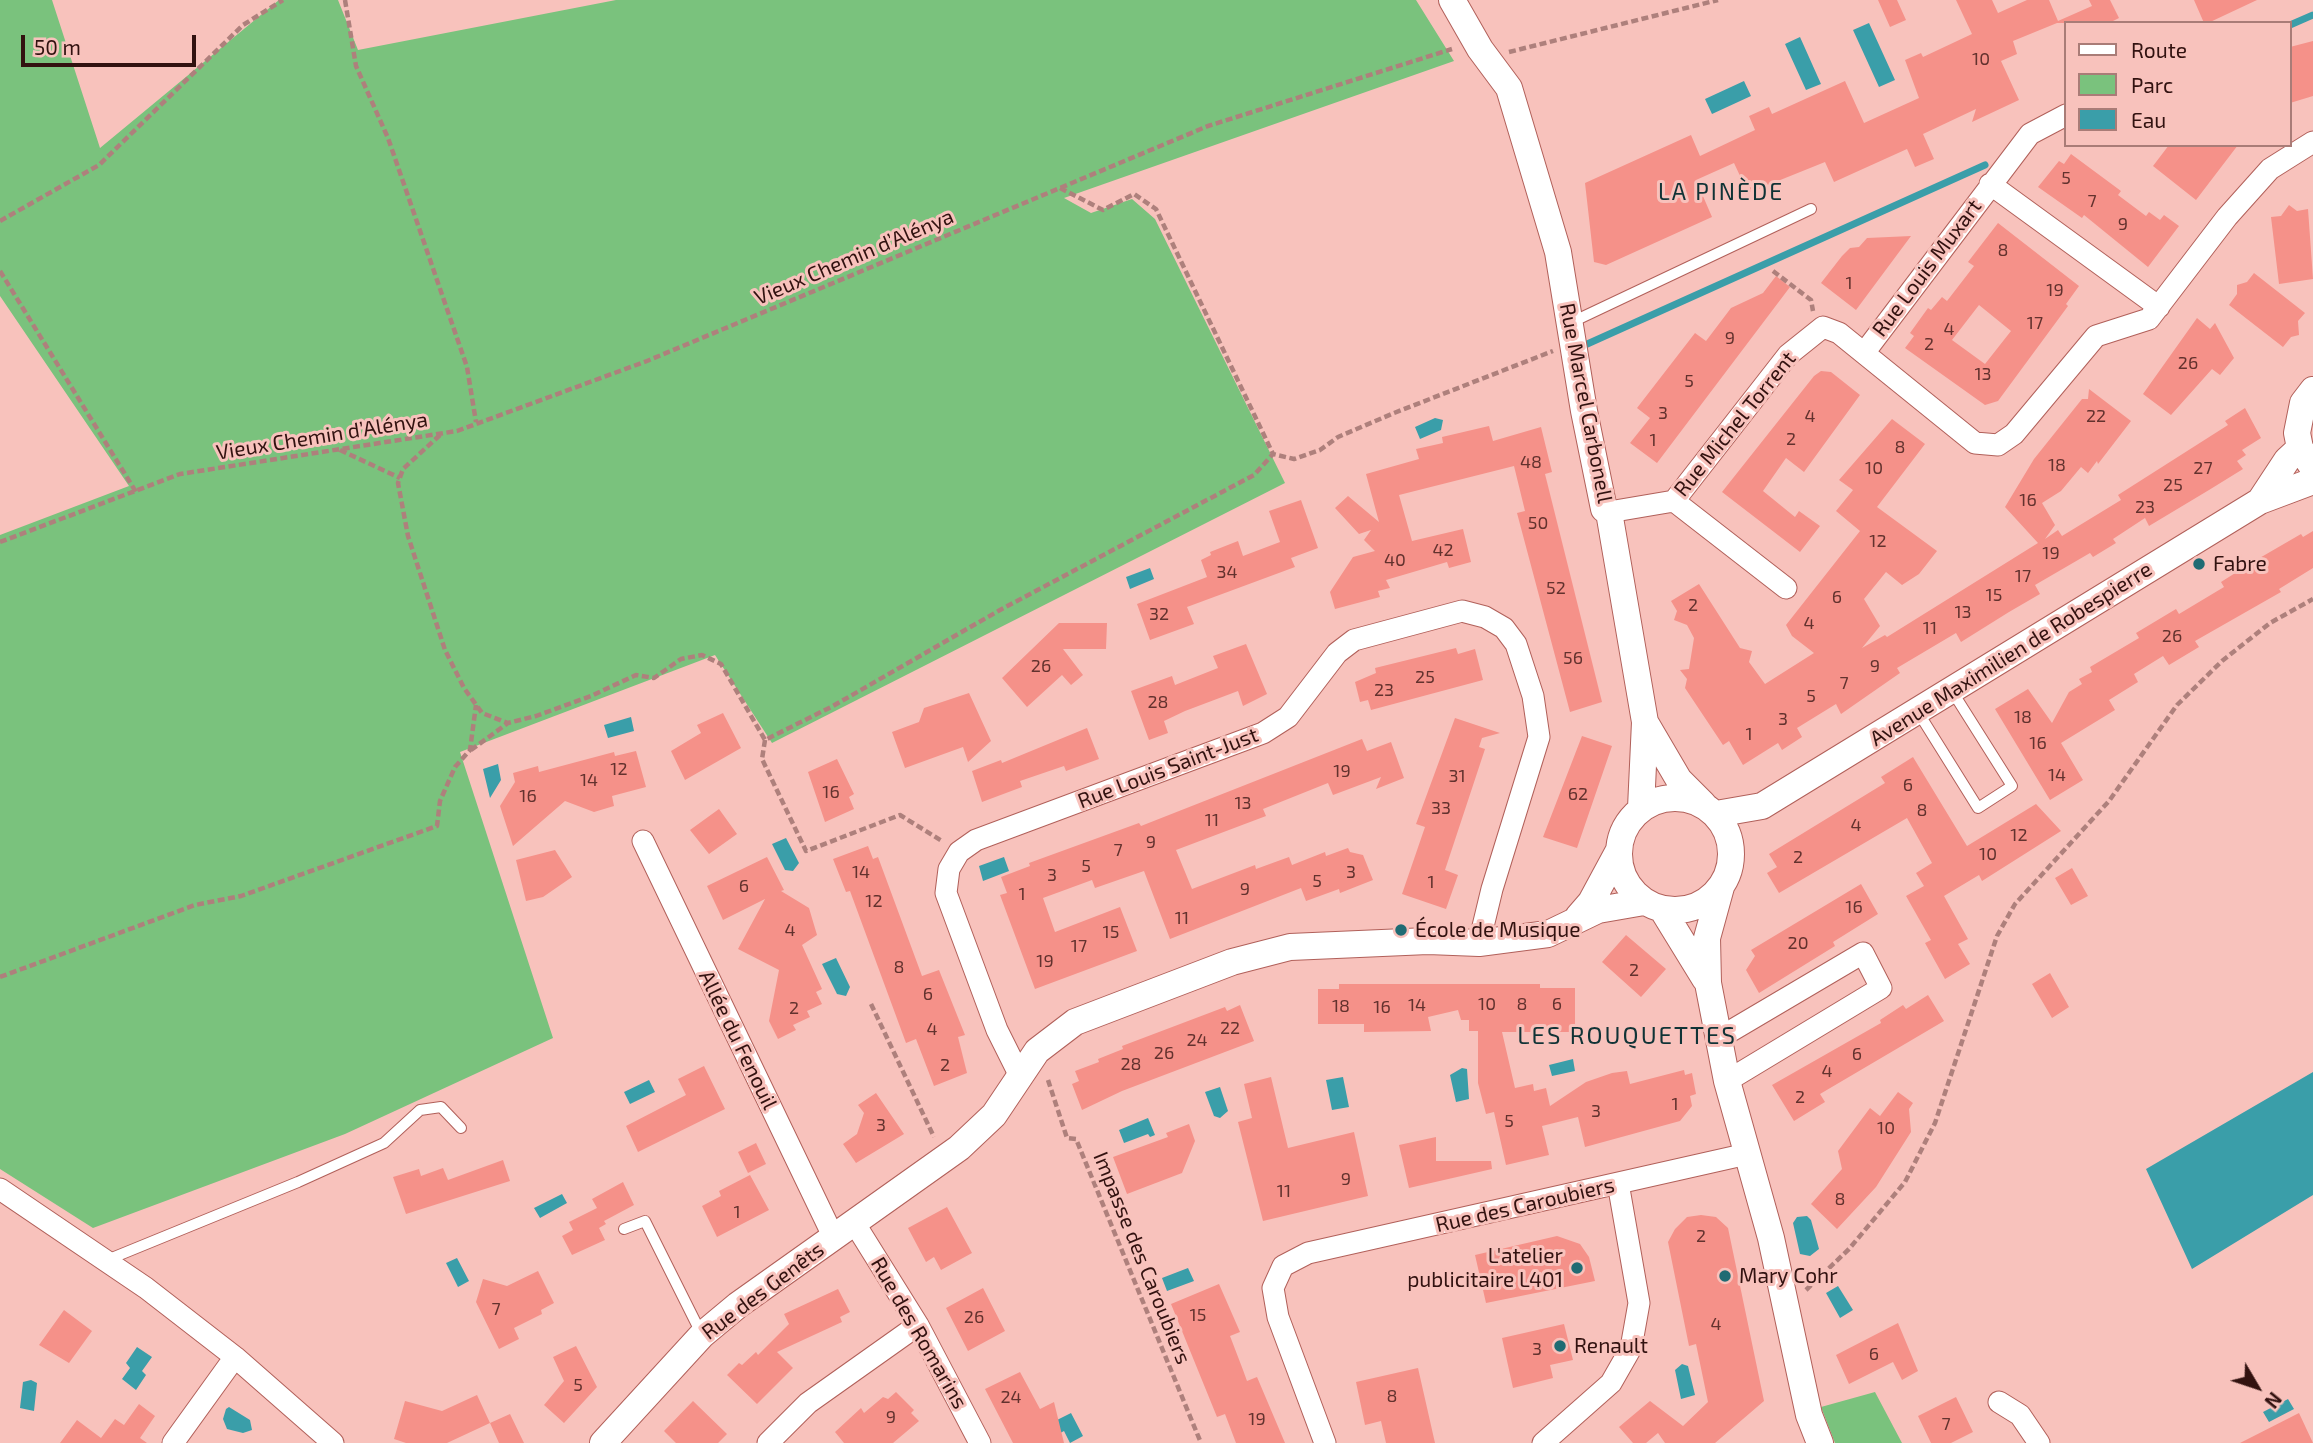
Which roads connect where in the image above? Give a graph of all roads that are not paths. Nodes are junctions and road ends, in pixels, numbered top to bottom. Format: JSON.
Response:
{"nodes":[{"id":1,"x":1452,"y":0,"type":"edge"},
{"id":2,"x":2064,"y":116,"type":"edge"},
{"id":3,"x":2313,"y":142,"type":"edge"},
{"id":4,"x":1990,"y":184,"type":"junction"},
{"id":5,"x":1811,"y":209,"type":"dead end"},
{"id":6,"x":2159,"y":307,"type":"junction"},
{"id":7,"x":1571,"y":333,"type":"junction"},
{"id":8,"x":1864,"y":353,"type":"junction"},
{"id":9,"x":2313,"y":390,"type":"edge"},
{"id":10,"x":2306,"y":458,"type":"edge"},
{"id":11,"x":2313,"y":481,"type":"edge"},
{"id":12,"x":1674,"y":501,"type":"junction"},
{"id":13,"x":2260,"y":501,"type":"junction"},
{"id":14,"x":1609,"y":512,"type":"junction"},
{"id":15,"x":1786,"y":589,"type":"dead end"},
{"id":16,"x":1952,"y":691,"type":"junction"},
{"id":17,"x":1918,"y":712,"type":"junction"},
{"id":18,"x":1645,"y":722,"type":"junction"},
{"id":19,"x":1762,"y":806,"type":"junction"},
{"id":20,"x":1641,"y":808,"type":"junction"},
{"id":21,"x":1710,"y":809,"type":"junction"},
{"id":22,"x":643,"y":841,"type":"dead end"},
{"id":23,"x":1731,"y":849,"type":"junction"},
{"id":24,"x":1618,"y":852,"type":"junction"},
{"id":25,"x":1721,"y":887,"type":"junction"},
{"id":26,"x":1653,"y":905,"type":"junction"},
{"id":27,"x":1578,"y":917,"type":"junction"},
{"id":28,"x":1479,"y":943,"type":"junction"},
{"id":29,"x":1708,"y":983,"type":"junction"},
{"id":30,"x":1719,"y":1038,"type":"junction"},
{"id":31,"x":1021,"y":1078,"type":"junction"},
{"id":32,"x":1727,"y":1081,"type":"junction"},
{"id":33,"x":461,"y":1128,"type":"dead end"},
{"id":34,"x":1747,"y":1154,"type":"junction"},
{"id":35,"x":1618,"y":1183,"type":"junction"},
{"id":36,"x":0,"y":1189,"type":"edge"},
{"id":37,"x":624,"y":1229,"type":"dead end"},
{"id":38,"x":845,"y":1231,"type":"junction"},
{"id":39,"x":107,"y":1261,"type":"junction"},
{"id":40,"x":918,"y":1325,"type":"junction"},
{"id":41,"x":702,"y":1335,"type":"junction"},
{"id":42,"x":235,"y":1357,"type":"junction"},
{"id":43,"x":1999,"y":1402,"type":"dead end"},
{"id":44,"x":173,"y":1443,"type":"edge"},
{"id":45,"x":333,"y":1443,"type":"edge"},
{"id":46,"x":604,"y":1443,"type":"edge"},
{"id":47,"x":768,"y":1443,"type":"edge"},
{"id":48,"x":981,"y":1443,"type":"edge"},
{"id":49,"x":1325,"y":1443,"type":"edge"},
{"id":50,"x":1543,"y":1443,"type":"edge"},
{"id":51,"x":1820,"y":1443,"type":"edge"},
{"id":52,"x":2039,"y":1443,"type":"edge"}],
"edges":[{"from":1,"to":7,"type":"street","name":"Rue Marcel Carbonell"},
{"from":2,"to":4,"type":"street","name":"Rue Louis Muxart"},
{"from":3,"to":6,"type":"street"},
{"from":4,"to":6,"type":"street","name":"Rue Louis Muxart"},
{"from":4,"to":8,"type":"street","name":"Rue Louis Muxart"},
{"from":5,"to":7,"type":"lane"},
{"from":6,"to":8,"type":"street"},
{"from":7,"to":14,"type":"street","name":"Rue Marcel Carbonell"},
{"from":8,"to":12,"type":"street","name":"Rue Michel Torrent"},
{"from":9,"to":10,"type":"street"},
{"from":10,"to":13,"type":"street","name":"Avenue Maximilien de Robespierre"},
{"from":11,"to":13,"type":"street","name":"Avenue Maximilien de Robespierre"},
{"from":12,"to":14,"type":"street","name":"Rue Michel Torrent"},
{"from":12,"to":15,"type":"street"},
{"from":13,"to":16,"type":"street","name":"Avenue Maximilien de Robespierre"},
{"from":14,"to":18,"type":"street","name":"Rue Marcel Carbonell"},
{"from":16,"to":17,"type":"street","name":"Avenue Maximilien de Robespierre"},
{"from":16,"to":17,"type":"lane"},
{"from":17,"to":19,"type":"street","name":"Avenue Maximilien de Robespierre"},
{"from":18,"to":20,"type":"street","name":"Rue Marcel Carbonell"},
{"from":18,"to":21,"type":"street","name":"Rue Marcel Carbonell"},
{"from":19,"to":21,"type":"street","name":"Avenue Maximilien de Robespierre"},
{"from":19,"to":23,"type":"street","name":"Avenue Maximilien de Robespierre"},
{"from":20,"to":21,"type":"street"},
{"from":20,"to":24,"type":"street"},
{"from":21,"to":23,"type":"street"},
{"from":22,"to":38,"type":"street","name":"Allée du Fenouil"},
{"from":23,"to":25,"type":"street"},
{"from":24,"to":26,"type":"street"},
{"from":24,"to":27,"type":"street"},
{"from":25,"to":26,"type":"street"},
{"from":25,"to":29,"type":"street"},
{"from":26,"to":27,"type":"street"},
{"from":26,"to":29,"type":"street"},
{"from":27,"to":28,"type":"street","name":"Rue des Genêts"},
{"from":28,"to":31,"type":"street","name":"Rue des Genêts"},
{"from":28,"to":31,"type":"street","name":"Rue Louis Saint-Just"},
{"from":29,"to":30,"type":"street"},
{"from":30,"to":32,"type":"street"},
{"from":30,"to":32,"type":"street"},
{"from":31,"to":38,"type":"street","name":"Rue des Genêts"},
{"from":32,"to":34,"type":"street"},
{"from":33,"to":39,"type":"lane"},
{"from":34,"to":35,"type":"street","name":"Rue des Caroubiers"},
{"from":34,"to":51,"type":"street"},
{"from":35,"to":49,"type":"street","name":"Rue des Caroubiers"},
{"from":35,"to":50,"type":"street"},
{"from":36,"to":39,"type":"street"},
{"from":37,"to":41,"type":"lane"},
{"from":38,"to":40,"type":"street","name":"Rue des Romarins"},
{"from":38,"to":41,"type":"street","name":"Rue des Genêts"},
{"from":39,"to":42,"type":"street"},
{"from":40,"to":47,"type":"street"},
{"from":40,"to":48,"type":"street","name":"Rue des Romarins"},
{"from":41,"to":46,"type":"street","name":"Rue des Genêts"},
{"from":42,"to":44,"type":"street"},
{"from":42,"to":45,"type":"street"},
{"from":43,"to":52,"type":"street"}]}
